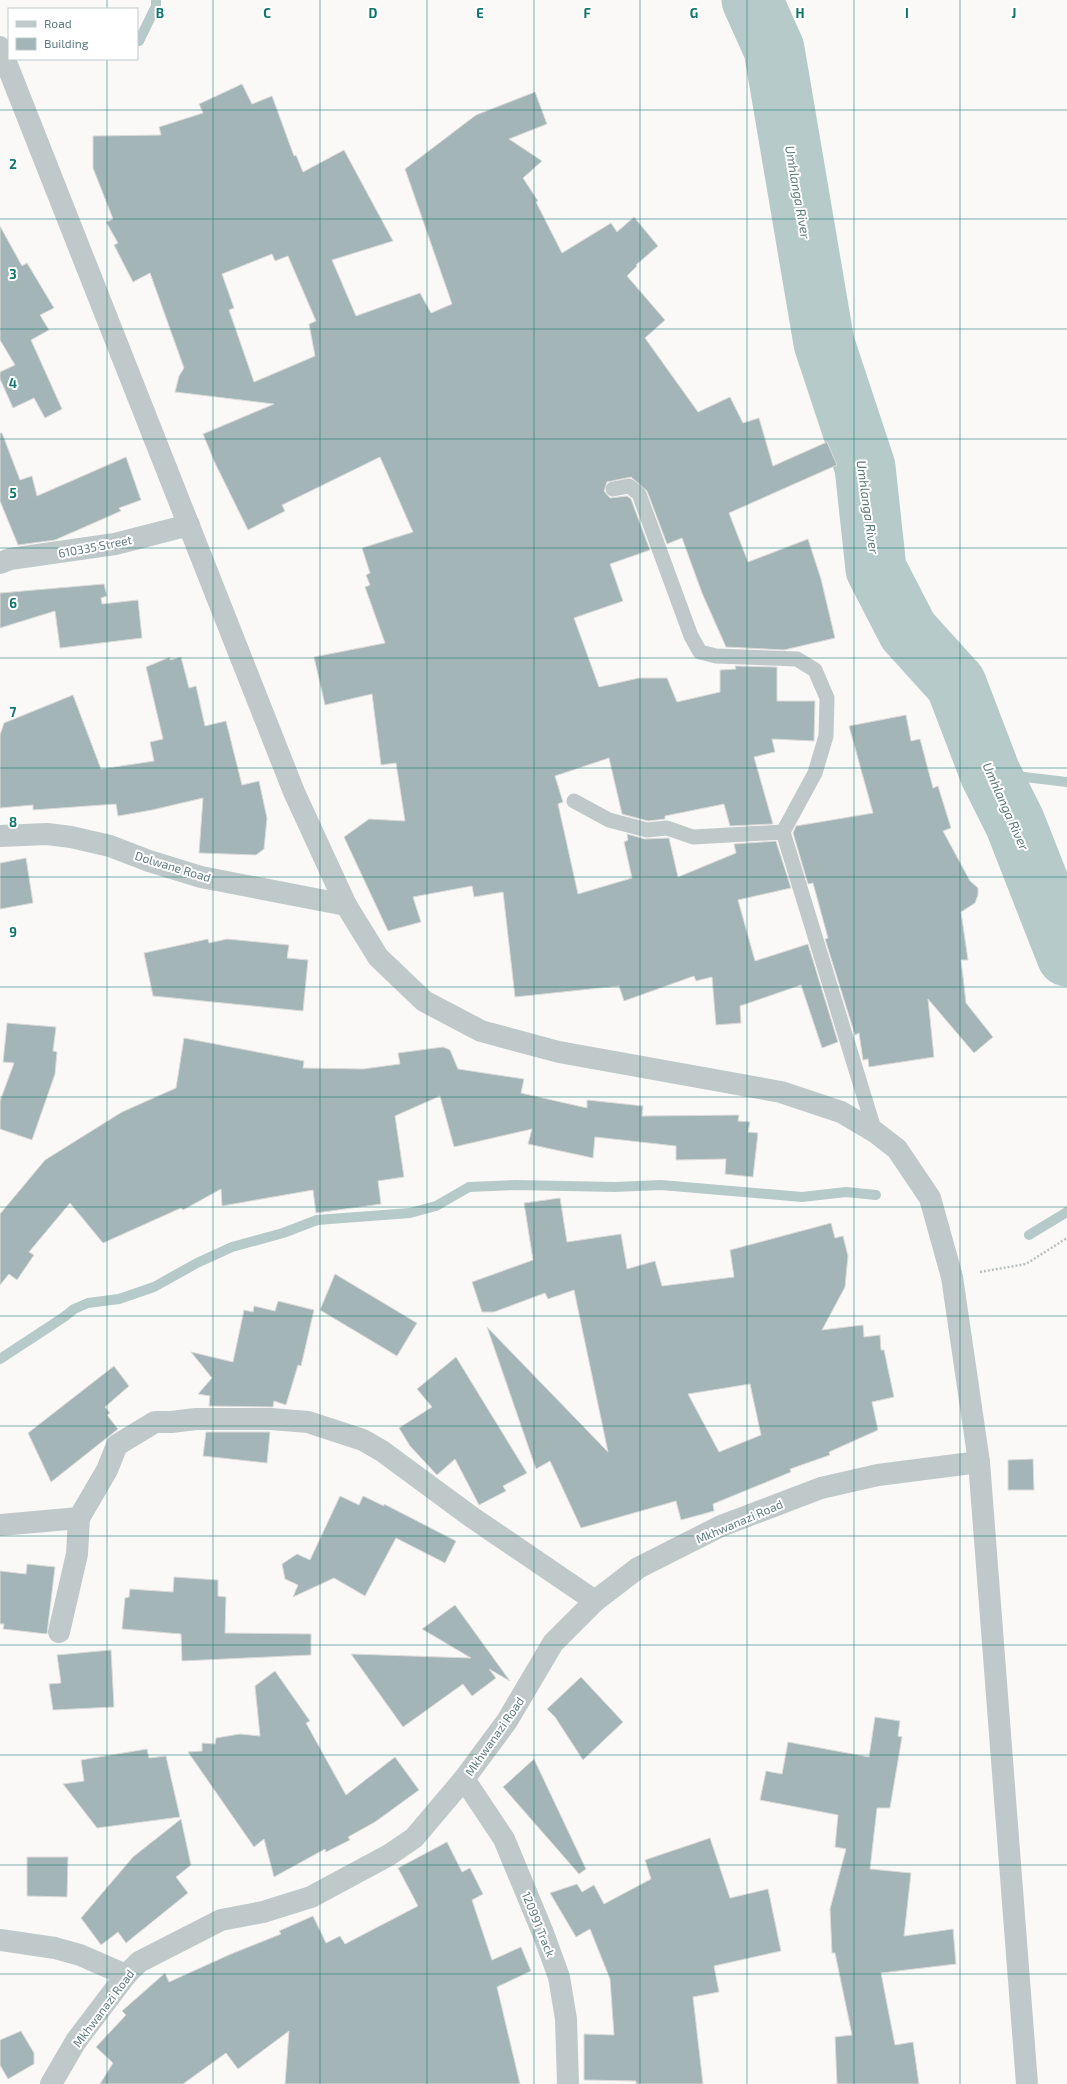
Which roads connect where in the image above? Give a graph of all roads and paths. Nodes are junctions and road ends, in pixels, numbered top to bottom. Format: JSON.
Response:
{"nodes":[{"id":1,"x":0,"y":47,"type":"edge"},
{"id":2,"x":613,"y":489,"type":"dead end"},
{"id":3,"x":189,"y":524,"type":"junction"},
{"id":4,"x":0,"y":563,"type":"edge"},
{"id":5,"x":574,"y":801,"type":"dead end"},
{"id":6,"x":783,"y":832,"type":"junction"},
{"id":7,"x":0,"y":836,"type":"edge"},
{"id":8,"x":346,"y":905,"type":"junction"},
{"id":9,"x":875,"y":1132,"type":"junction"},
{"id":10,"x":1067,"y":1238,"type":"edge"},
{"id":11,"x":952,"y":1277,"type":"junction"},
{"id":12,"x":979,"y":1462,"type":"junction"},
{"id":13,"x":79,"y":1518,"type":"junction"},
{"id":14,"x":0,"y":1525,"type":"edge"},
{"id":15,"x":594,"y":1601,"type":"junction"},
{"id":16,"x":59,"y":1632,"type":"dead end"},
{"id":17,"x":464,"y":1779,"type":"junction"},
{"id":18,"x":0,"y":1940,"type":"edge"},
{"id":19,"x":126,"y":1975,"type":"junction"},
{"id":20,"x":51,"y":2084,"type":"edge"},
{"id":21,"x":568,"y":2084,"type":"edge"},
{"id":22,"x":1026,"y":2084,"type":"edge"}],
"edges":[{"from":1,"to":3,"type":"street"},
{"from":2,"to":6,"type":"lane"},
{"from":3,"to":4,"type":"street","name":"610335 Street"},
{"from":3,"to":8,"type":"street"},
{"from":5,"to":6,"type":"lane"},
{"from":6,"to":9,"type":"lane"},
{"from":7,"to":8,"type":"street","name":"Dolwane Road"},
{"from":8,"to":9,"type":"street"},
{"from":9,"to":11,"type":"street"},
{"from":10,"to":11,"type":"path"},
{"from":11,"to":12,"type":"street"},
{"from":12,"to":15,"type":"street","name":"Mkhwanazi Road"},
{"from":12,"to":22,"type":"street"},
{"from":13,"to":14,"type":"street"},
{"from":13,"to":15,"type":"street"},
{"from":13,"to":16,"type":"street"},
{"from":15,"to":17,"type":"street","name":"Mkhwanazi Road"},
{"from":17,"to":19,"type":"street","name":"Mkhwanazi Road"},
{"from":17,"to":21,"type":"street","name":"120991 Track"},
{"from":18,"to":19,"type":"street"},
{"from":19,"to":20,"type":"street","name":"Mkhwanazi Road"}]}
